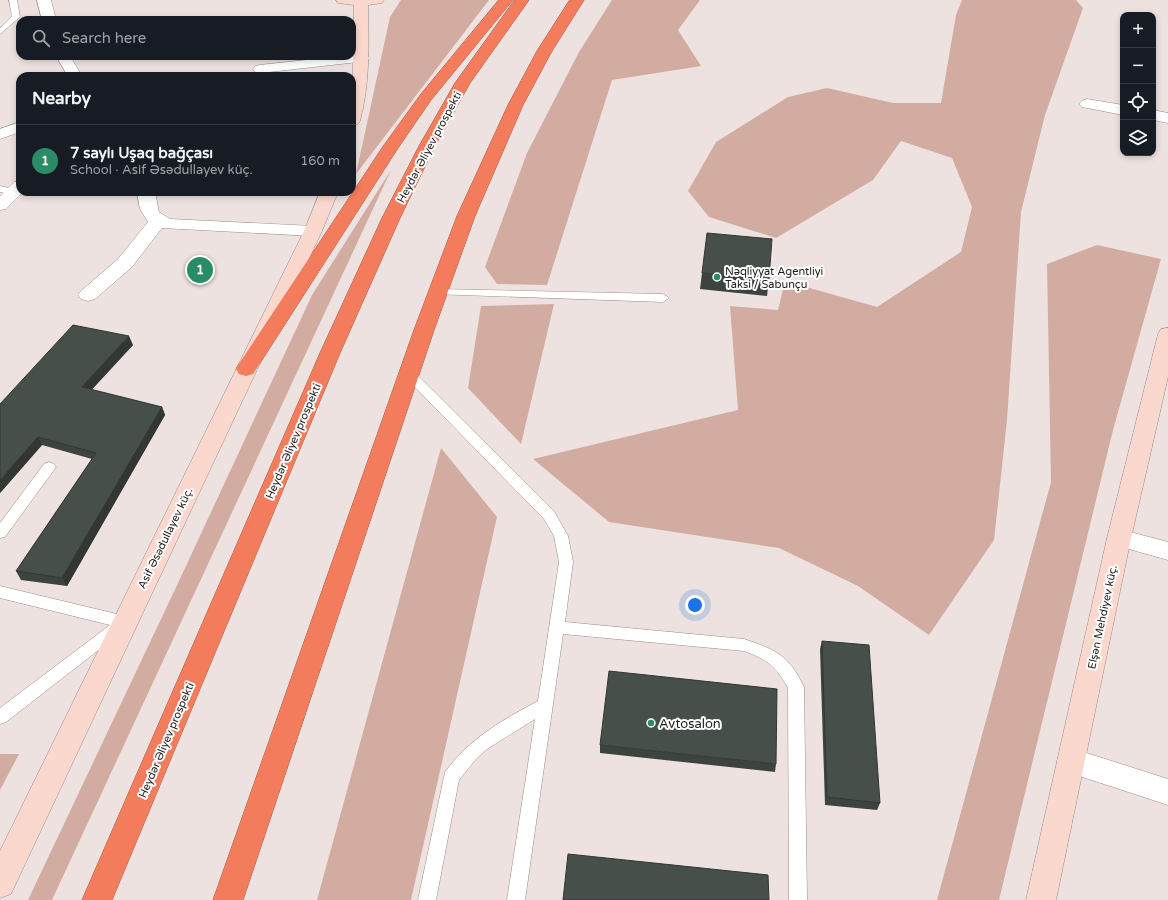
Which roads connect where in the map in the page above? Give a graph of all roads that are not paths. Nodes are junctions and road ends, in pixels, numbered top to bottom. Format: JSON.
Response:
{"nodes":[{"id":1,"x":13,"y":0,"type":"edge"},
{"id":2,"x":44,"y":0,"type":"edge"},
{"id":3,"x":343,"y":0,"type":"edge"},
{"id":4,"x":377,"y":0,"type":"edge"},
{"id":5,"x":506,"y":0,"type":"edge"},
{"id":6,"x":522,"y":0,"type":"edge"},
{"id":7,"x":577,"y":0,"type":"edge"},
{"id":8,"x":361,"y":2,"type":"junction"},
{"id":9,"x":48,"y":16,"type":"edge"},
{"id":10,"x":0,"y":32,"type":"edge"},
{"id":11,"x":362,"y":58,"type":"junction"},
{"id":12,"x":356,"y":59,"type":"edge"},
{"id":13,"x":65,"y":60,"type":"edge"},
{"id":14,"x":343,"y":60,"type":"edge"},
{"id":15,"x":260,"y":69,"type":"dead end"},
{"id":16,"x":72,"y":72,"type":"edge"},
{"id":17,"x":356,"y":104,"type":"edge"},
{"id":18,"x":1087,"y":104,"type":"dead end"},
{"id":19,"x":1120,"y":110,"type":"edge"},
{"id":20,"x":1156,"y":116,"type":"edge"},
{"id":21,"x":1168,"y":118,"type":"edge"},
{"id":22,"x":16,"y":128,"type":"edge"},
{"id":23,"x":0,"y":134,"type":"edge"},
{"id":24,"x":11,"y":189,"type":"edge"},
{"id":25,"x":146,"y":196,"type":"edge"},
{"id":26,"x":327,"y":196,"type":"edge"},
{"id":27,"x":0,"y":204,"type":"edge"},
{"id":28,"x":158,"y":221,"type":"junction"},
{"id":29,"x":313,"y":231,"type":"junction"},
{"id":30,"x":437,"y":292,"type":"junction"},
{"id":31,"x":88,"y":295,"type":"dead end"},
{"id":32,"x":663,"y":298,"type":"dead end"},
{"id":33,"x":1168,"y":334,"type":"edge"},
{"id":34,"x":246,"y":370,"type":"junction"},
{"id":35,"x":409,"y":374,"type":"junction"},
{"id":36,"x":49,"y":467,"type":"dead end"},
{"id":37,"x":0,"y":533,"type":"edge"},
{"id":38,"x":1119,"y":538,"type":"junction"},
{"id":39,"x":1168,"y":551,"type":"edge"},
{"id":40,"x":0,"y":592,"type":"edge"},
{"id":41,"x":125,"y":622,"type":"junction"},
{"id":42,"x":556,"y":626,"type":"junction"},
{"id":43,"x":545,"y":705,"type":"junction"},
{"id":44,"x":0,"y":717,"type":"edge"},
{"id":45,"x":1071,"y":761,"type":"junction"},
{"id":46,"x":1168,"y":792,"type":"edge"},
{"id":47,"x":0,"y":883,"type":"edge"},
{"id":48,"x":97,"y":900,"type":"edge"},
{"id":49,"x":228,"y":900,"type":"edge"},
{"id":50,"x":427,"y":900,"type":"edge"},
{"id":51,"x":516,"y":900,"type":"edge"},
{"id":52,"x":798,"y":900,"type":"edge"},
{"id":53,"x":1041,"y":900,"type":"edge"}],
"edges":[{"from":1,"to":10,"type":"lane"},
{"from":2,"to":9,"type":"street"},
{"from":3,"to":8,"type":"main road"},
{"from":4,"to":8,"type":"main road"},
{"from":5,"to":34,"type":"highway"},
{"from":6,"to":48,"type":"highway","name":"Heydər Əliyev prospekti"},
{"from":7,"to":30,"type":"highway"},
{"from":8,"to":11,"type":"main road"},
{"from":11,"to":12,"type":"street"},
{"from":11,"to":17,"type":"main road"},
{"from":13,"to":16,"type":"street"},
{"from":14,"to":15,"type":"street"},
{"from":18,"to":19,"type":"street"},
{"from":20,"to":21,"type":"street"},
{"from":22,"to":23,"type":"street"},
{"from":24,"to":27,"type":"street"},
{"from":25,"to":28,"type":"street"},
{"from":26,"to":29,"type":"main road","name":"Asif Əsədullayev küç."},
{"from":28,"to":29,"type":"street"},
{"from":28,"to":31,"type":"street"},
{"from":29,"to":34,"type":"main road","name":"Asif Əsədullayev küç."},
{"from":30,"to":32,"type":"lane"},
{"from":30,"to":35,"type":"highway"},
{"from":33,"to":38,"type":"main road","name":"Elşən Mehdiyev küç."},
{"from":34,"to":41,"type":"main road","name":"Asif Əsədullayev küç."},
{"from":35,"to":42,"type":"lane"},
{"from":35,"to":49,"type":"highway"},
{"from":36,"to":37,"type":"lane"},
{"from":38,"to":39,"type":"street"},
{"from":38,"to":45,"type":"main road","name":"Elşən Mehdiyev küç."},
{"from":40,"to":41,"type":"lane"},
{"from":41,"to":44,"type":"lane"},
{"from":41,"to":47,"type":"main road","name":"Asif Əsədullayev küç."},
{"from":42,"to":43,"type":"lane"},
{"from":42,"to":52,"type":"lane"},
{"from":43,"to":50,"type":"lane"},
{"from":43,"to":51,"type":"lane"},
{"from":45,"to":46,"type":"street"},
{"from":45,"to":53,"type":"main road","name":"Elşən Mehdiyev küç."}]}
